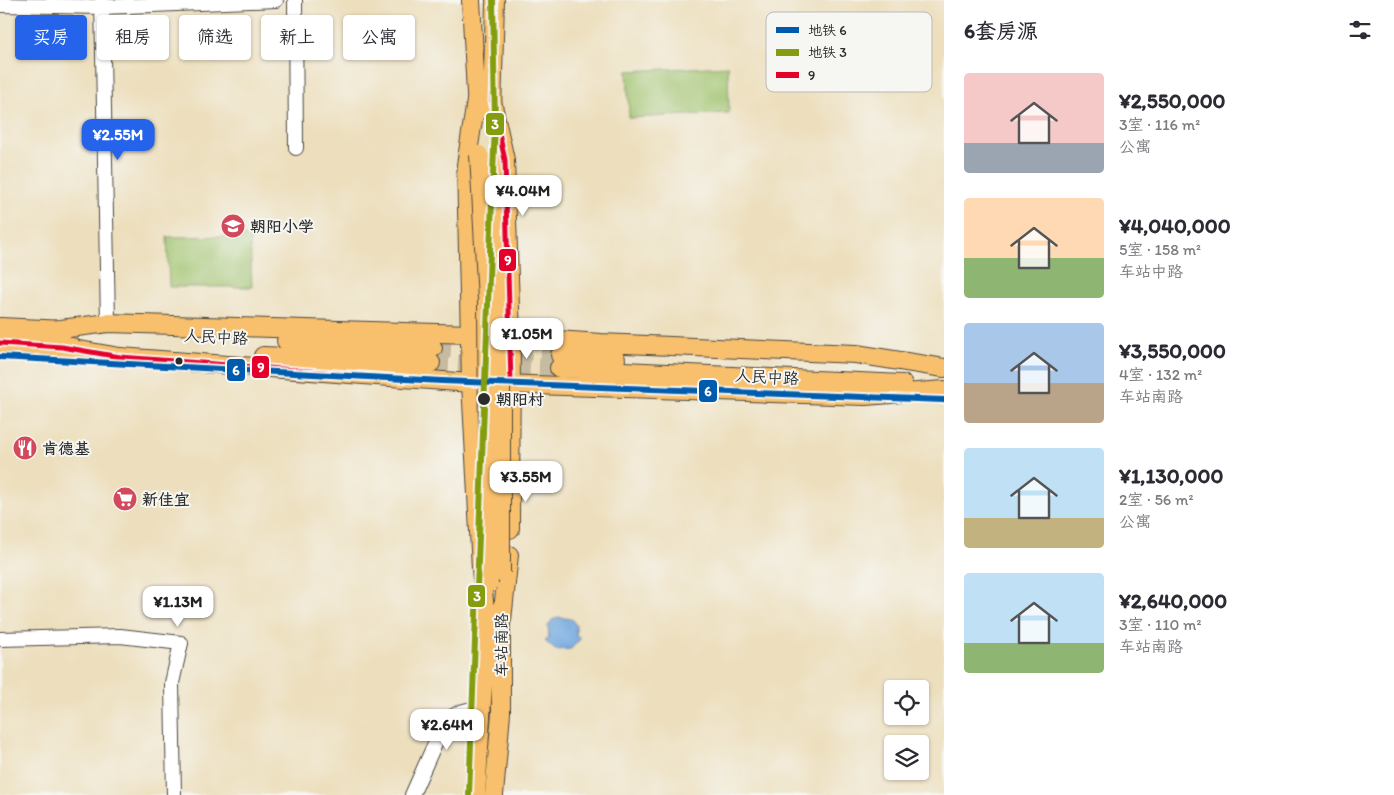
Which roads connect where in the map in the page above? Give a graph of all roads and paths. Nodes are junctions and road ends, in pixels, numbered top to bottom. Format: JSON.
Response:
{"nodes":[{"id":1,"x":276,"y":0,"type":"edge"},
{"id":2,"x":295,"y":0,"type":"edge"},
{"id":3,"x":471,"y":0,"type":"edge"},
{"id":4,"x":495,"y":0,"type":"edge"},
{"id":5,"x":102,"y":4,"type":"edge"},
{"id":6,"x":0,"y":5,"type":"edge"},
{"id":7,"x":484,"y":101,"type":"junction"},
{"id":8,"x":296,"y":148,"type":"dead end"},
{"id":9,"x":108,"y":323,"type":"junction"},
{"id":10,"x":0,"y":327,"type":"edge"},
{"id":11,"x":53,"y":330,"type":"junction"},
{"id":12,"x":470,"y":334,"type":"junction"},
{"id":13,"x":511,"y":337,"type":"junction"},
{"id":14,"x":0,"y":343,"type":"edge"},
{"id":15,"x":62,"y":347,"type":"junction"},
{"id":16,"x":944,"y":368,"type":"edge"},
{"id":17,"x":944,"y":373,"type":"edge"},
{"id":18,"x":471,"y":382,"type":"junction"},
{"id":19,"x":511,"y":383,"type":"junction"},
{"id":20,"x":944,"y":386,"type":"edge"},
{"id":21,"x":944,"y":390,"type":"edge"},
{"id":22,"x":495,"y":584,"type":"junction"},
{"id":23,"x":502,"y":620,"type":"junction"},
{"id":24,"x":487,"y":633,"type":"junction"},
{"id":25,"x":0,"y":639,"type":"edge"},
{"id":26,"x":483,"y":706,"type":"junction"},
{"id":27,"x":174,"y":795,"type":"edge"},
{"id":28,"x":412,"y":795,"type":"edge"},
{"id":29,"x":476,"y":795,"type":"edge"},
{"id":30,"x":494,"y":795,"type":"edge"}],
"edges":[{"from":1,"to":5,"type":"street"},
{"from":2,"to":8,"type":"street"},
{"from":3,"to":7,"type":"main road"},
{"from":4,"to":7,"type":"main road"},
{"from":5,"to":6,"type":"street"},
{"from":5,"to":9,"type":"street"},
{"from":7,"to":12,"type":"main road"},
{"from":7,"to":13,"type":"main road"},
{"from":7,"to":22,"type":"main road","bridge":true},
{"from":9,"to":11,"type":"main road"},
{"from":9,"to":12,"type":"main road"},
{"from":10,"to":11,"type":"main road","name":"人民中路"},
{"from":11,"to":15,"type":"main road","name":"人民中路"},
{"from":12,"to":13,"type":"main road"},
{"from":12,"to":18,"type":"main road"},
{"from":13,"to":16,"type":"main road"},
{"from":13,"to":19,"type":"main road"},
{"from":14,"to":15,"type":"main road","name":"人民中路"},
{"from":15,"to":18,"type":"main road"},
{"from":17,"to":20,"type":"main road","name":"人民中路"},
{"from":18,"to":19,"type":"main road"},
{"from":18,"to":24,"type":"main road"},
{"from":19,"to":21,"type":"main road"},
{"from":19,"to":23,"type":"main road"},
{"from":22,"to":23,"type":"main road","name":"车站南路"},
{"from":22,"to":24,"type":"main road","name":"车站南路"},
{"from":23,"to":30,"type":"main road","name":"车站南路"},
{"from":24,"to":26,"type":"main road","name":"车站南路"},
{"from":25,"to":27,"type":"street"},
{"from":26,"to":28,"type":"street"},
{"from":26,"to":29,"type":"main road","name":"车站南路"}]}
